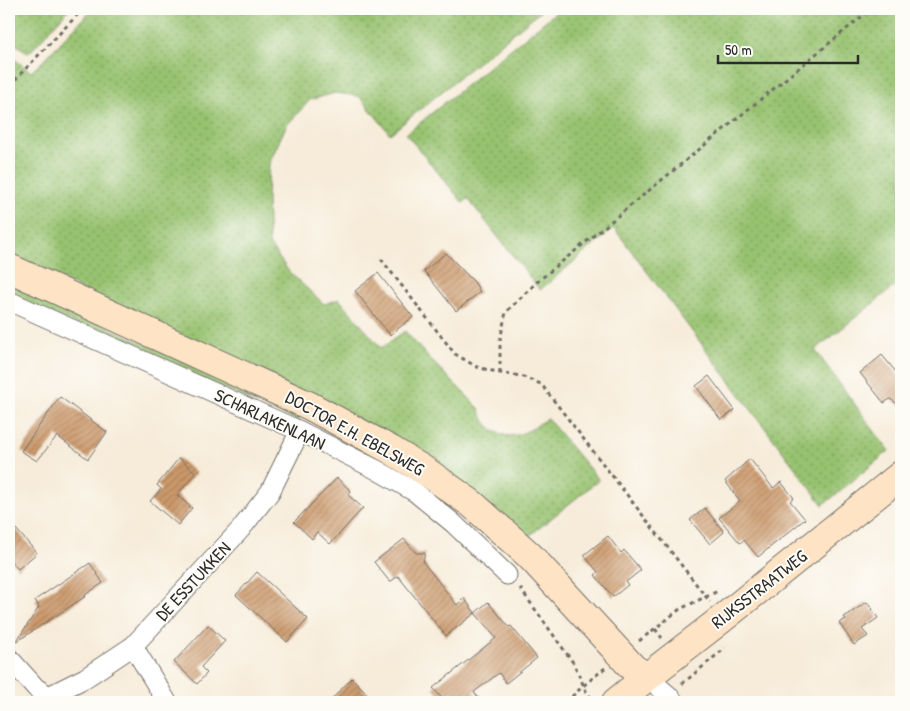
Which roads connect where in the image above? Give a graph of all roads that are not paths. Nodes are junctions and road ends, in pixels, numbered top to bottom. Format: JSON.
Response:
{"nodes":[{"id":1,"x":9,"y":268,"type":"edge"},
{"id":2,"x":9,"y":301,"type":"edge"},
{"id":3,"x":300,"y":430,"type":"junction"},
{"id":4,"x":901,"y":475,"type":"edge"},
{"id":5,"x":507,"y":575,"type":"road end"},
{"id":6,"x":133,"y":646,"type":"junction"},
{"id":7,"x":9,"y":658,"type":"edge"},
{"id":8,"x":647,"y":676,"type":"junction"},
{"id":9,"x":45,"y":699,"type":"edge"},
{"id":10,"x":167,"y":702,"type":"edge"},
{"id":11,"x":616,"y":702,"type":"edge"},
{"id":12,"x":674,"y":702,"type":"edge"}],
"edges":[{"from":1,"to":8,"type":"main road","name":"DOCTOR E.H. EBELSWEG"},
{"from":2,"to":3,"type":"street","name":"SCHARLAKENLAAN"},
{"from":3,"to":5,"type":"street","name":"SCHARLAKENLAAN"},
{"from":3,"to":6,"type":"street","name":"DE ESSTUKKEN"},
{"from":4,"to":8,"type":"main road","name":"RIJKSSTRAATWEG"},
{"from":6,"to":9,"type":"street","name":"DE ESSTUKKEN"},
{"from":6,"to":10,"type":"street"},
{"from":7,"to":9,"type":"street","name":"DE ESSTUKKEN"},
{"from":8,"to":11,"type":"main road","name":"RIJKSSTRAATWEG"},
{"from":8,"to":12,"type":"street"}]}
